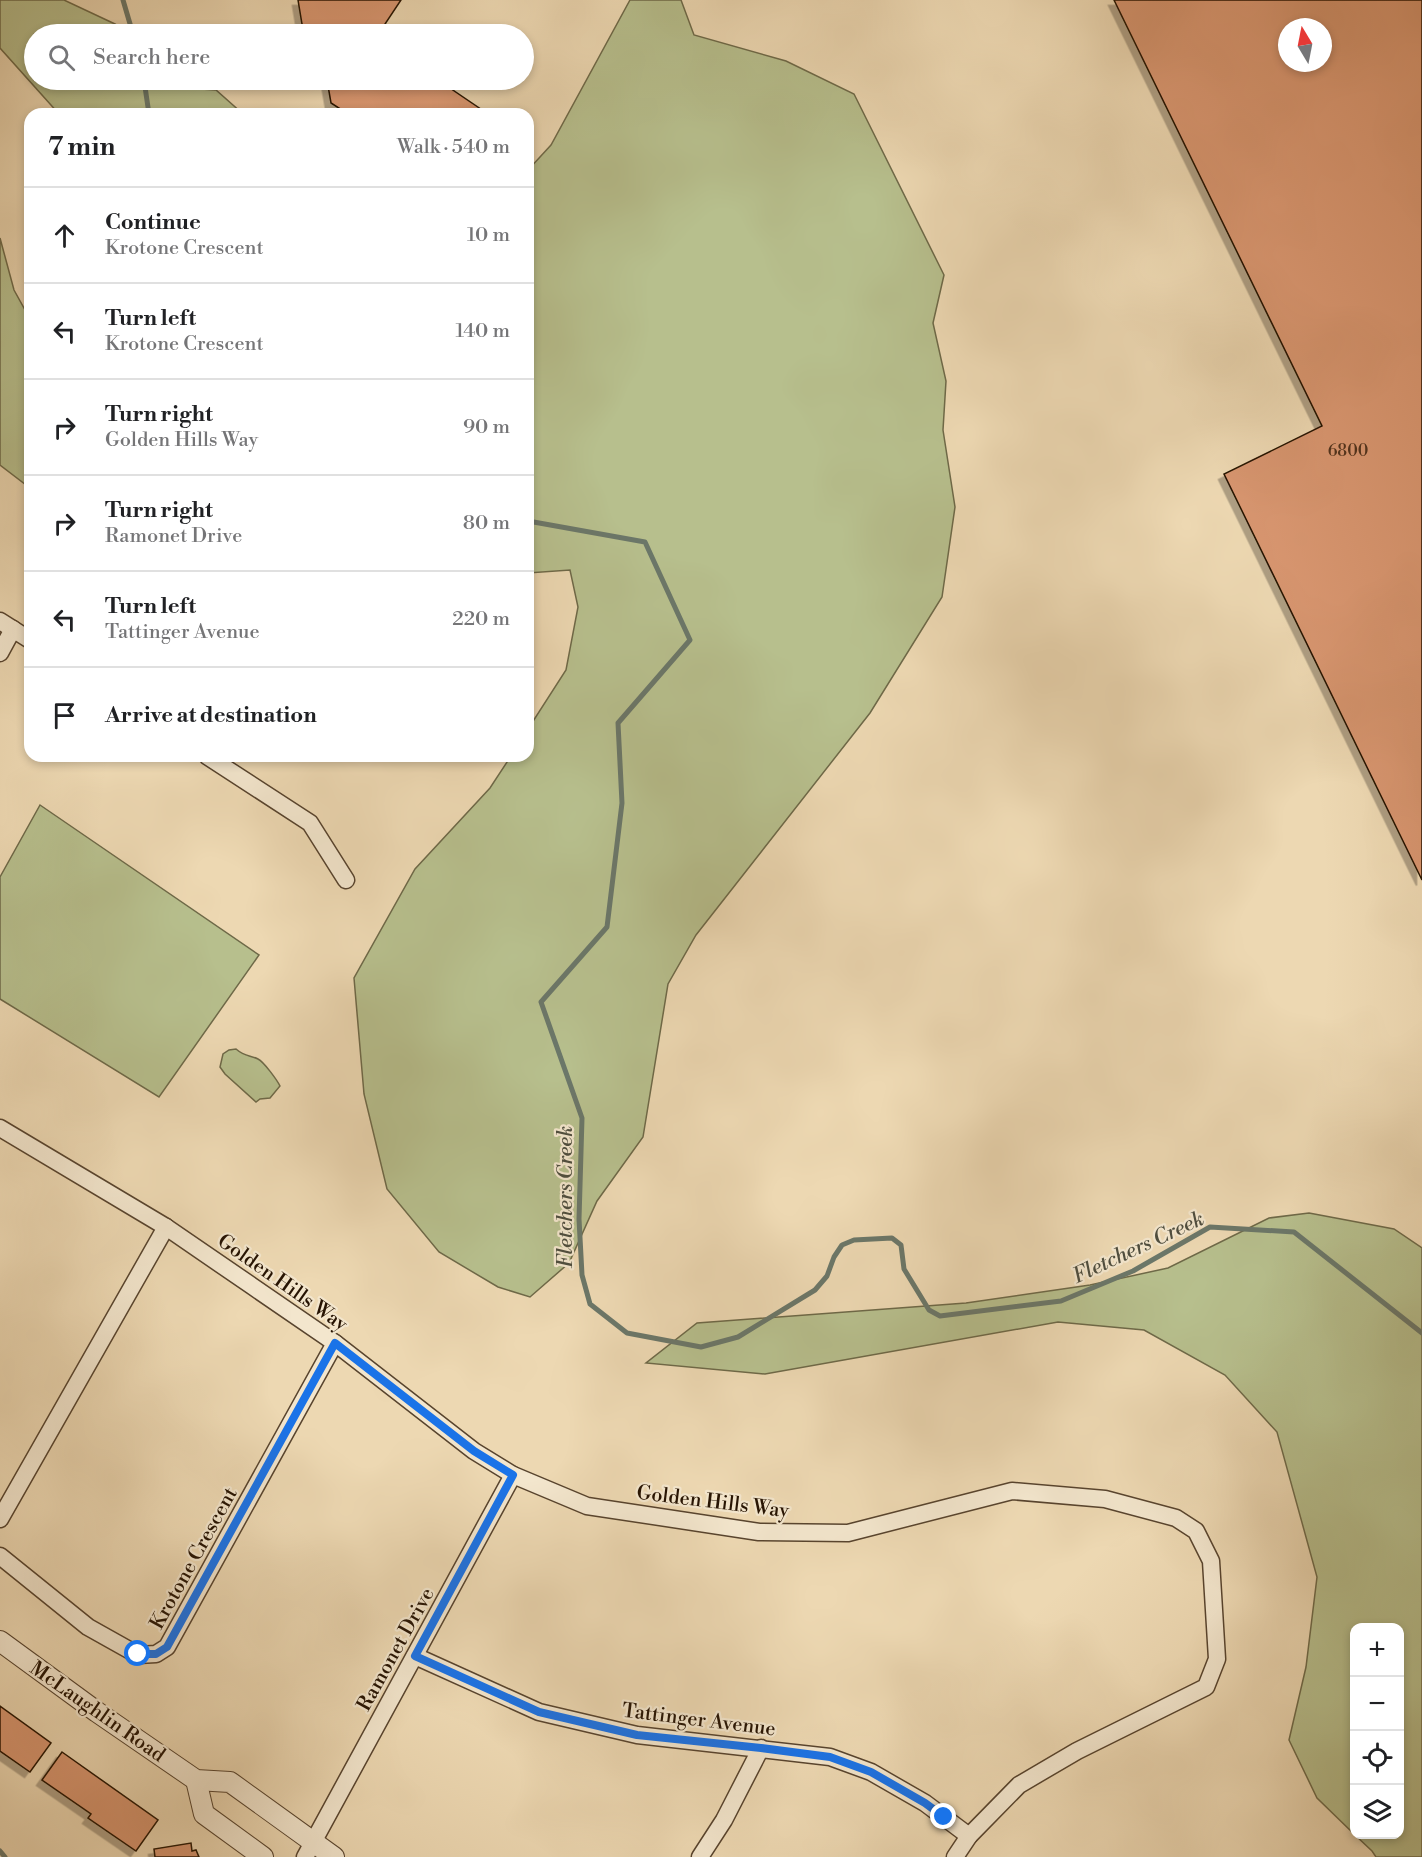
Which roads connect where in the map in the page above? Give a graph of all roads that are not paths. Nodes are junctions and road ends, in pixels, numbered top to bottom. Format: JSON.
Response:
{"nodes":[{"id":1,"x":7,"y":625,"type":"edge"},
{"id":2,"x":24,"y":636,"type":"edge"},
{"id":3,"x":0,"y":653,"type":"edge"},
{"id":4,"x":216,"y":762,"type":"edge"},
{"id":5,"x":346,"y":880,"type":"dead end"},
{"id":6,"x":0,"y":1128,"type":"edge"},
{"id":7,"x":166,"y":1227,"type":"junction"},
{"id":8,"x":335,"y":1343,"type":"junction"},
{"id":9,"x":513,"y":1475,"type":"junction"},
{"id":10,"x":0,"y":1519,"type":"edge"},
{"id":11,"x":0,"y":1556,"type":"edge"},
{"id":12,"x":0,"y":1641,"type":"edge"},
{"id":13,"x":415,"y":1656,"type":"junction"},
{"id":14,"x":761,"y":1748,"type":"junction"},
{"id":15,"x":196,"y":1780,"type":"junction"},
{"id":16,"x":969,"y":1836,"type":"junction"},
{"id":17,"x":309,"y":1850,"type":"edge"},
{"id":18,"x":263,"y":1857,"type":"edge"},
{"id":19,"x":334,"y":1857,"type":"edge"},
{"id":20,"x":700,"y":1857,"type":"edge"},
{"id":21,"x":955,"y":1857,"type":"edge"}],
"edges":[{"from":1,"to":2,"type":"street"},
{"from":1,"to":3,"type":"street"},
{"from":4,"to":5,"type":"street"},
{"from":6,"to":7,"type":"street","name":"Golden Hills Way"},
{"from":7,"to":8,"type":"street","name":"Golden Hills Way"},
{"from":7,"to":10,"type":"street"},
{"from":8,"to":9,"type":"street","name":"Golden Hills Way"},
{"from":8,"to":11,"type":"street","name":"Krotone Crescent"},
{"from":9,"to":13,"type":"street","name":"Ramonet Drive"},
{"from":9,"to":16,"type":"street","name":"Golden Hills Way"},
{"from":12,"to":15,"type":"street","name":"McLaughlin Road"},
{"from":13,"to":14,"type":"street","name":"Tattinger Avenue"},
{"from":13,"to":17,"type":"street","name":"Ramonet Drive"},
{"from":14,"to":16,"type":"street","name":"Tattinger Avenue"},
{"from":14,"to":20,"type":"street"},
{"from":15,"to":17,"type":"street"},
{"from":15,"to":18,"type":"street"},
{"from":16,"to":21,"type":"street","name":"Golden Hills Way"},
{"from":17,"to":19,"type":"street"}]}
